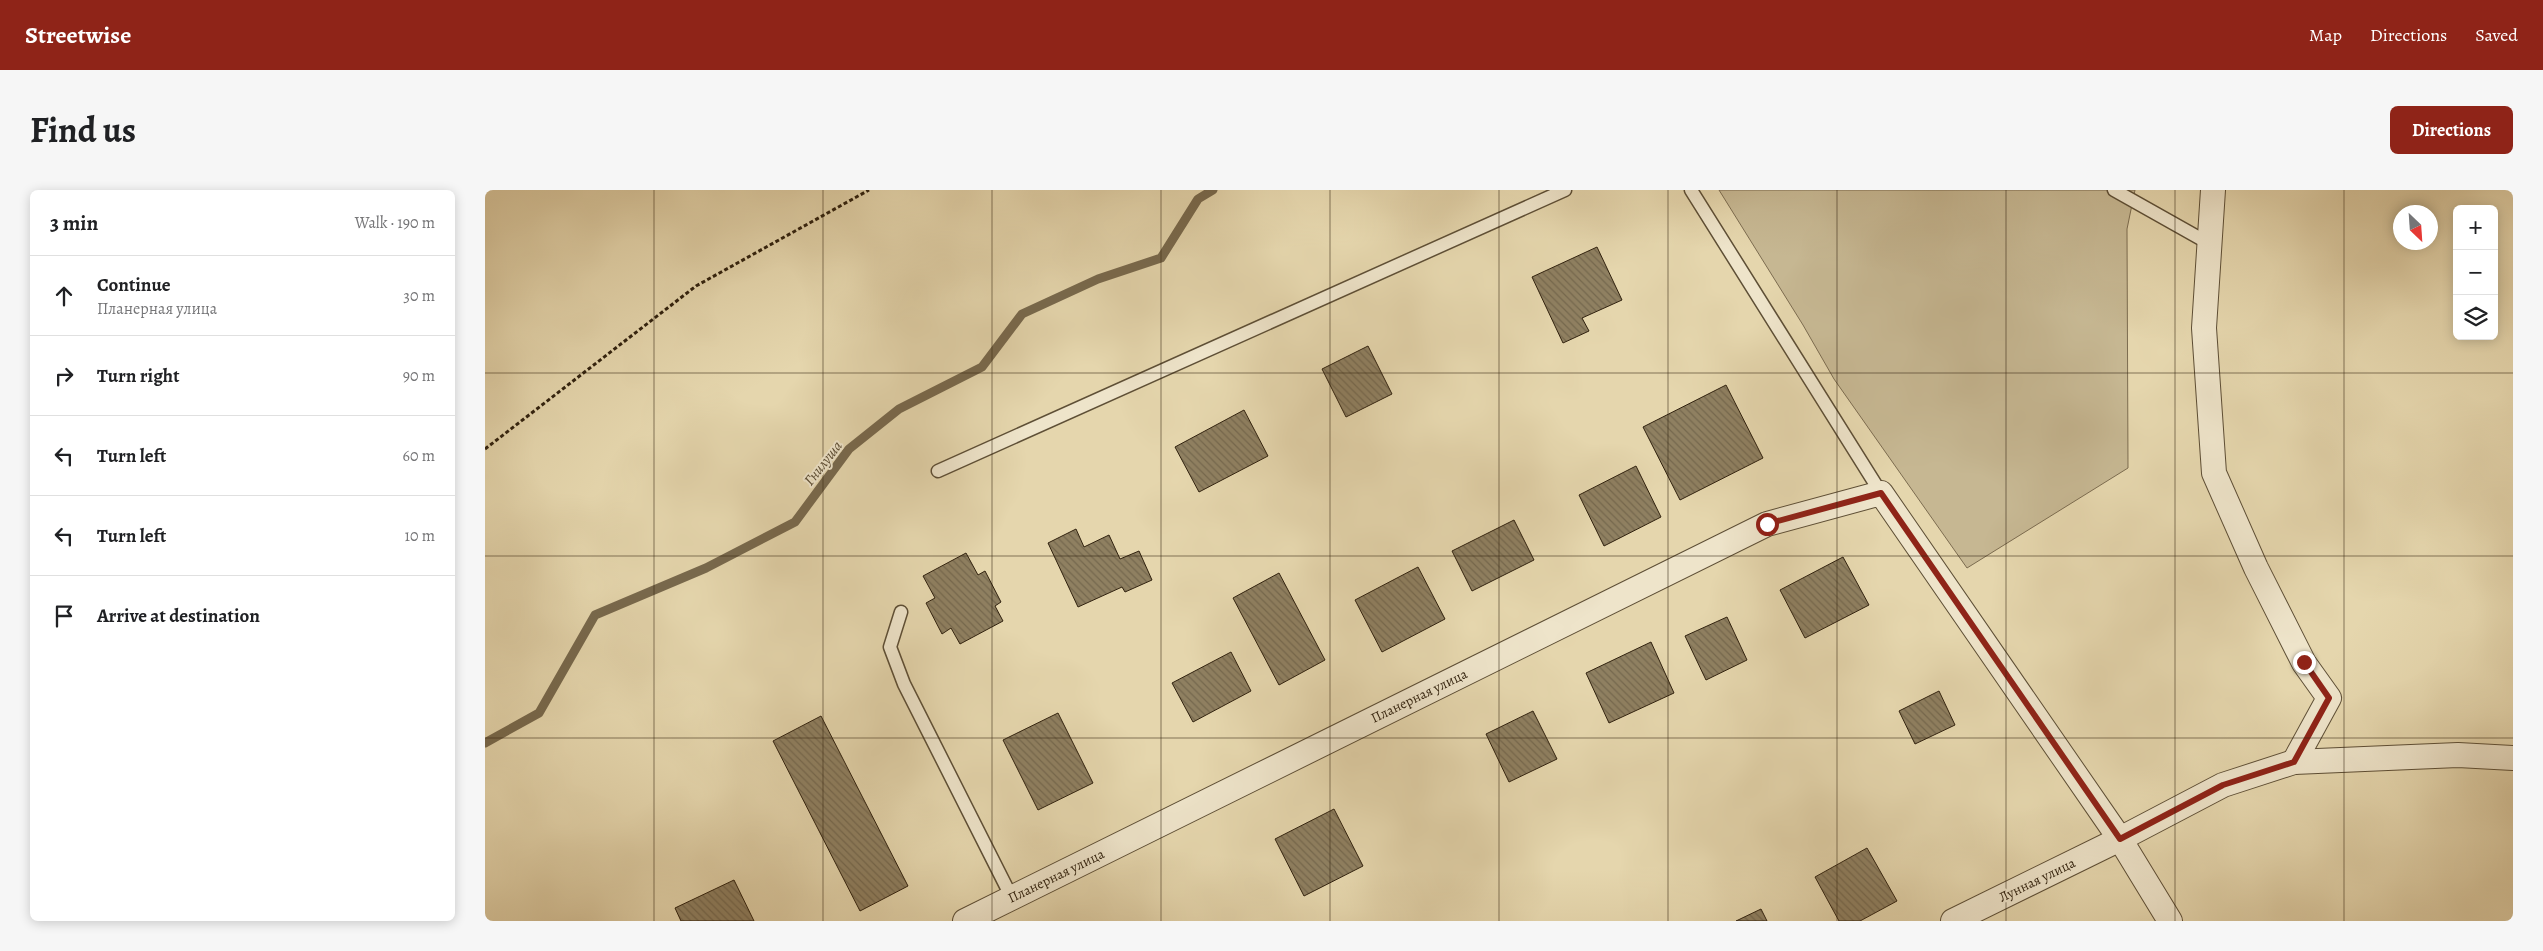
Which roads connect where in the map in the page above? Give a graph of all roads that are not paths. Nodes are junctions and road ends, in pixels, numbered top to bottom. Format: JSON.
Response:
{"nodes":[{"id":1,"x":1565,"y":190,"type":"edge"},
{"id":2,"x":1691,"y":190,"type":"edge"},
{"id":3,"x":2114,"y":190,"type":"edge"},
{"id":4,"x":2213,"y":190,"type":"edge"},
{"id":5,"x":2210,"y":244,"type":"junction"},
{"id":6,"x":938,"y":471,"type":"dead end"},
{"id":7,"x":1881,"y":493,"type":"junction"},
{"id":8,"x":901,"y":612,"type":"dead end"},
{"id":9,"x":2513,"y":758,"type":"edge"},
{"id":10,"x":2294,"y":762,"type":"junction"},
{"id":11,"x":2120,"y":839,"type":"junction"},
{"id":12,"x":1012,"y":898,"type":"junction"},
{"id":13,"x":965,"y":921,"type":"edge"},
{"id":14,"x":1953,"y":921,"type":"edge"},
{"id":15,"x":2170,"y":921,"type":"edge"}],
"edges":[{"from":1,"to":6,"type":"lane"},
{"from":2,"to":7,"type":"lane"},
{"from":3,"to":5,"type":"lane"},
{"from":4,"to":5,"type":"street"},
{"from":5,"to":10,"type":"street"},
{"from":7,"to":11,"type":"street"},
{"from":7,"to":12,"type":"street","name":"Планерная улица"},
{"from":8,"to":12,"type":"lane"},
{"from":9,"to":10,"type":"street","name":"Лунная улица"},
{"from":10,"to":11,"type":"street","name":"Лунная улица"},
{"from":11,"to":14,"type":"street","name":"Лунная улица"},
{"from":11,"to":15,"type":"street"},
{"from":12,"to":13,"type":"street","name":"Планерная улица"}]}
